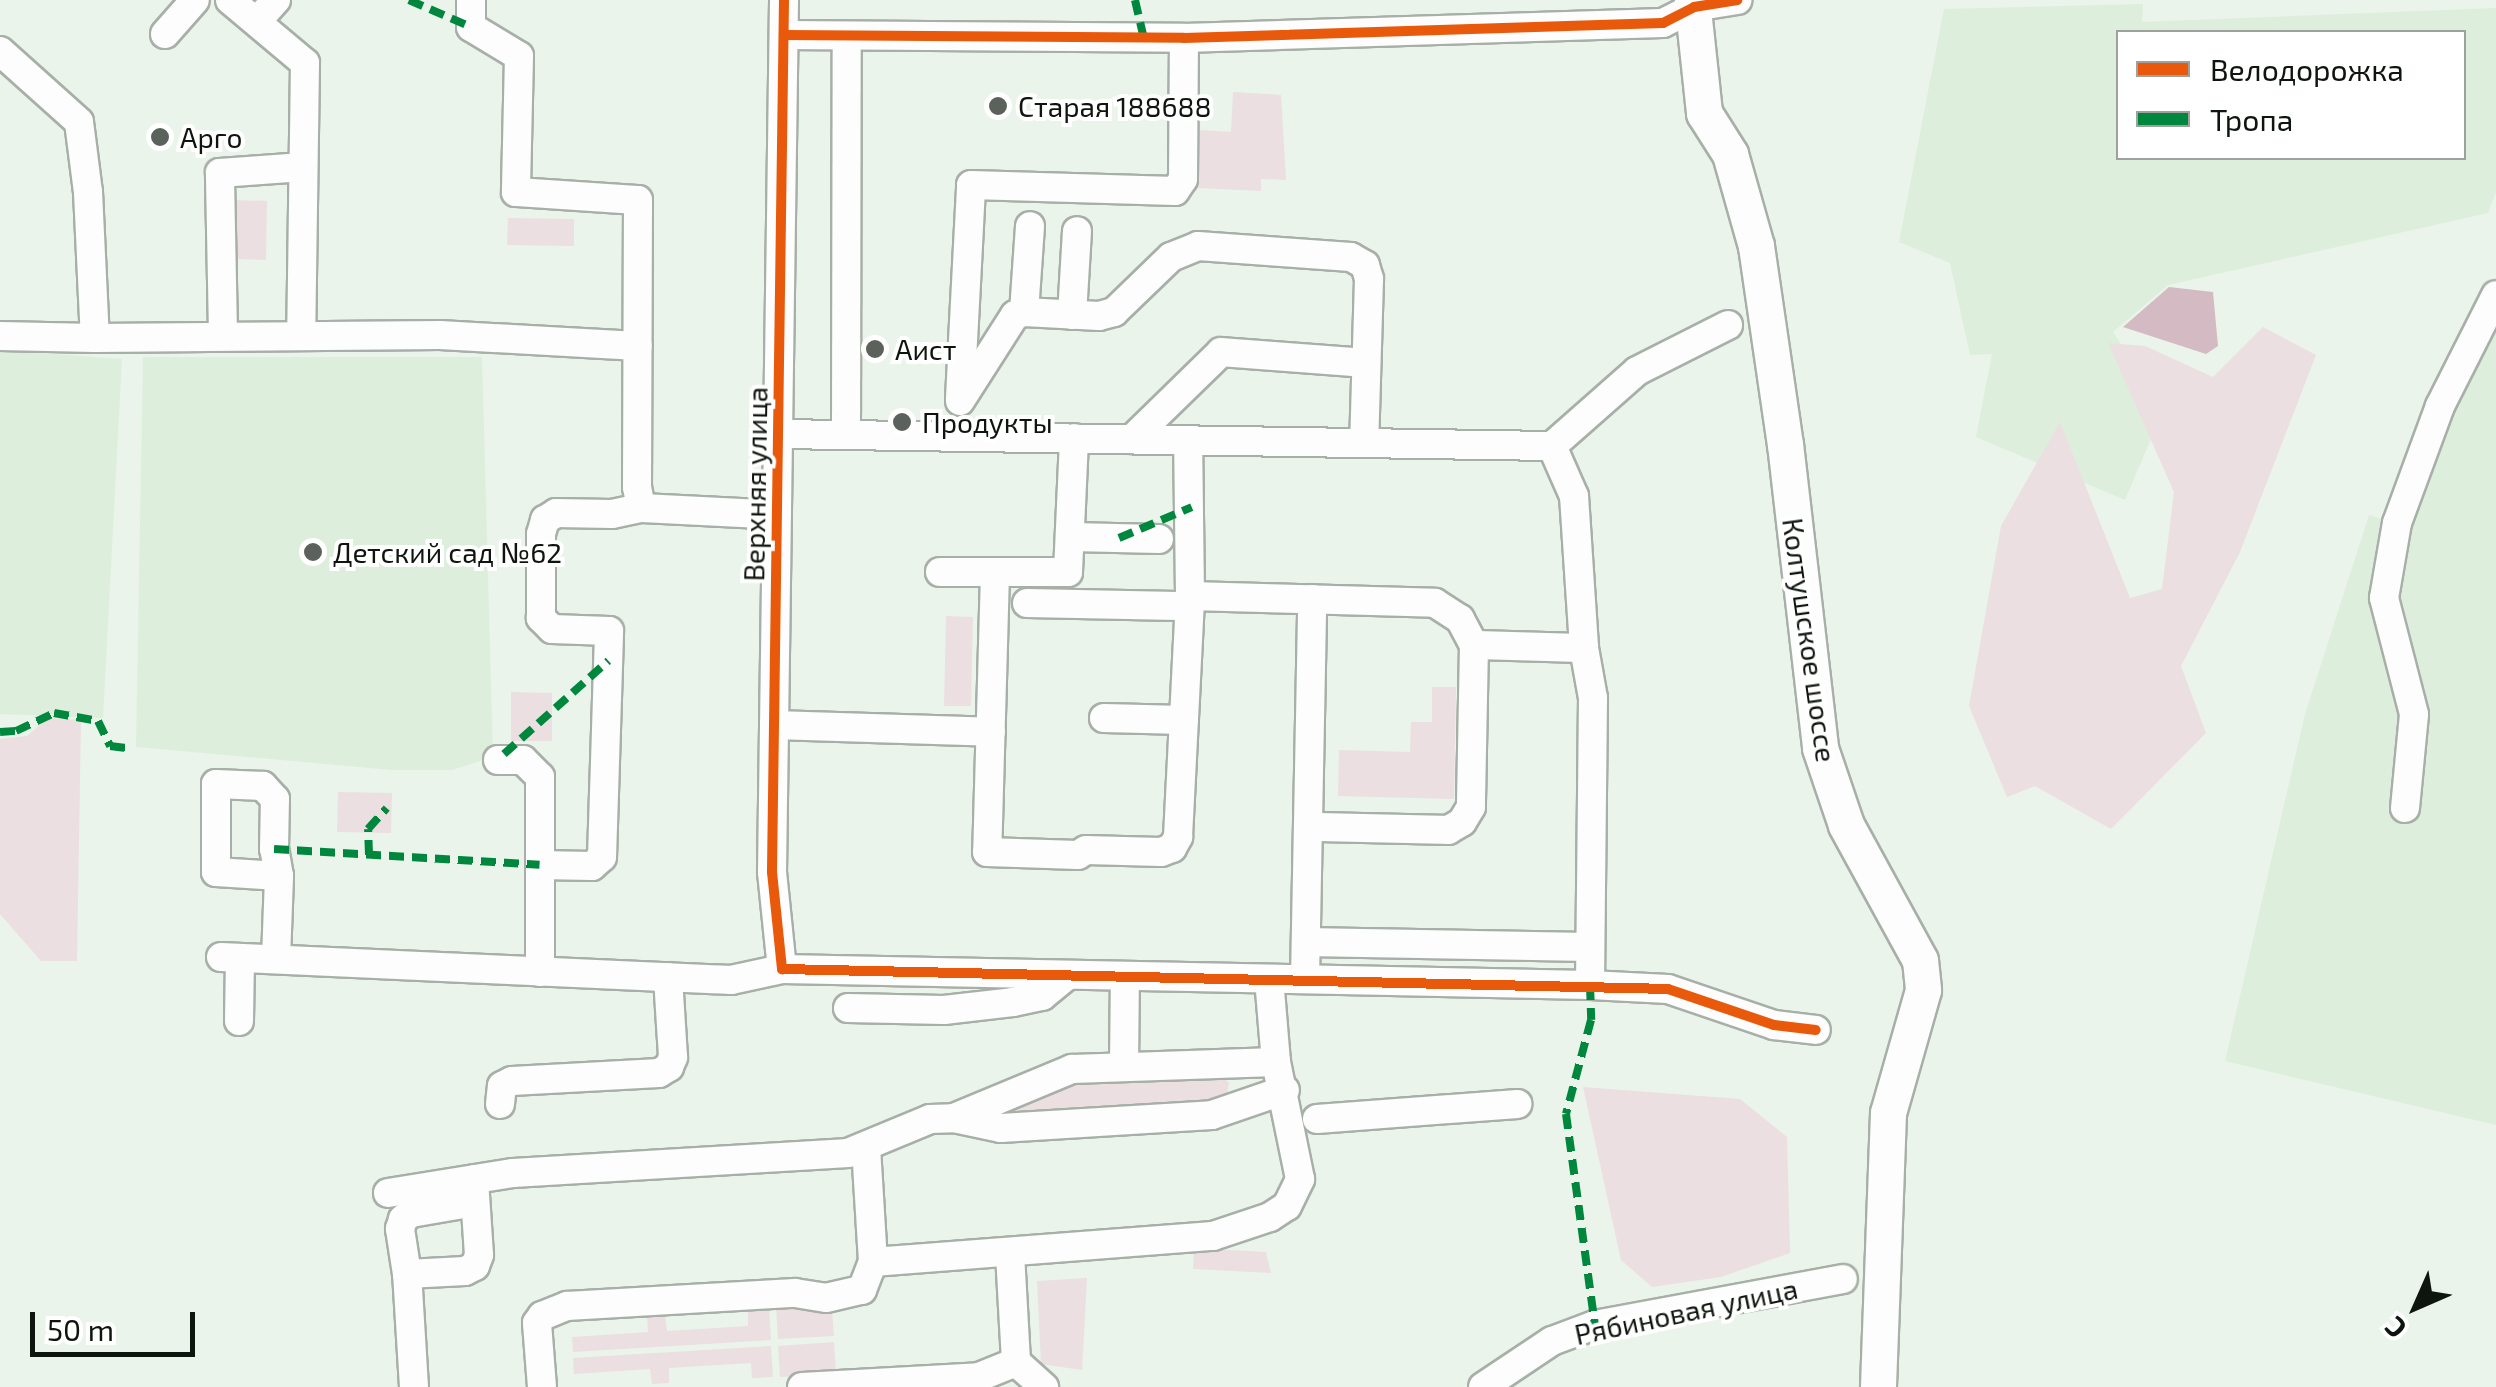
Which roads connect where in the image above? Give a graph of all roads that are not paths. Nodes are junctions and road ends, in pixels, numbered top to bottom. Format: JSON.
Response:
{"nodes":[{"id":1,"x":195,"y":0,"type":"edge"},
{"id":2,"x":230,"y":0,"type":"edge"},
{"id":3,"x":470,"y":0,"type":"edge"},
{"id":4,"x":784,"y":0,"type":"edge"},
{"id":5,"x":1737,"y":0,"type":"edge"},
{"id":6,"x":1693,"y":4,"type":"edge"},
{"id":7,"x":267,"y":10,"type":"edge"},
{"id":8,"x":165,"y":34,"type":"dead end"},
{"id":9,"x":784,"y":36,"type":"junction"},
{"id":10,"x":847,"y":36,"type":"junction"},
{"id":11,"x":1184,"y":38,"type":"junction"},
{"id":12,"x":0,"y":52,"type":"edge"},
{"id":13,"x":304,"y":168,"type":"junction"},
{"id":14,"x":1030,"y":226,"type":"dead end"},
{"id":15,"x":1077,"y":231,"type":"dead end"},
{"id":16,"x":2496,"y":295,"type":"edge"},
{"id":17,"x":1024,"y":312,"type":"junction"},
{"id":18,"x":1072,"y":314,"type":"junction"},
{"id":19,"x":1728,"y":324,"type":"dead end"},
{"id":20,"x":301,"y":333,"type":"junction"},
{"id":21,"x":223,"y":334,"type":"junction"},
{"id":22,"x":0,"y":336,"type":"edge"},
{"id":23,"x":95,"y":338,"type":"junction"},
{"id":24,"x":638,"y":346,"type":"junction"},
{"id":25,"x":1366,"y":364,"type":"junction"},
{"id":26,"x":960,"y":401,"type":"junction"},
{"id":27,"x":778,"y":434,"type":"junction"},
{"id":28,"x":846,"y":434,"type":"junction"},
{"id":29,"x":958,"y":437,"type":"junction"},
{"id":30,"x":1074,"y":438,"type":"junction"},
{"id":31,"x":1132,"y":439,"type":"junction"},
{"id":32,"x":1188,"y":440,"type":"junction"},
{"id":33,"x":1364,"y":443,"type":"junction"},
{"id":34,"x":1552,"y":446,"type":"junction"},
{"id":35,"x":641,"y":508,"type":"junction"},
{"id":36,"x":777,"y":514,"type":"junction"},
{"id":37,"x":1072,"y":537,"type":"junction"},
{"id":38,"x":1160,"y":539,"type":"dead end"},
{"id":39,"x":940,"y":572,"type":"dead end"},
{"id":40,"x":1068,"y":572,"type":"junction"},
{"id":41,"x":995,"y":573,"type":"junction"},
{"id":42,"x":1312,"y":599,"type":"junction"},
{"id":43,"x":1190,"y":601,"type":"junction"},
{"id":44,"x":1027,"y":603,"type":"dead end"},
{"id":45,"x":1067,"y":604,"type":"junction"},
{"id":46,"x":1474,"y":645,"type":"junction"},
{"id":47,"x":1584,"y":648,"type":"junction"},
{"id":48,"x":1104,"y":718,"type":"dead end"},
{"id":49,"x":1184,"y":720,"type":"junction"},
{"id":50,"x":774,"y":725,"type":"junction"},
{"id":51,"x":990,"y":732,"type":"junction"},
{"id":52,"x":498,"y":760,"type":"dead end"},
{"id":53,"x":2404,"y":808,"type":"dead end"},
{"id":54,"x":1310,"y":827,"type":"junction"},
{"id":55,"x":540,"y":865,"type":"junction"},
{"id":56,"x":279,"y":876,"type":"dead end"},
{"id":57,"x":1306,"y":942,"type":"junction"},
{"id":58,"x":1589,"y":947,"type":"junction"},
{"id":59,"x":276,"y":959,"type":"junction"},
{"id":60,"x":782,"y":969,"type":"junction"},
{"id":61,"x":540,"y":972,"type":"junction"},
{"id":62,"x":1068,"y":974,"type":"junction"},
{"id":63,"x":1126,"y":976,"type":"junction"},
{"id":64,"x":668,"y":977,"type":"junction"},
{"id":65,"x":1269,"y":979,"type":"junction"},
{"id":66,"x":1305,"y":979,"type":"junction"},
{"id":67,"x":1590,"y":985,"type":"junction"},
{"id":68,"x":848,"y":1008,"type":"dead end"},
{"id":69,"x":239,"y":1021,"type":"dead end"},
{"id":70,"x":1816,"y":1030,"type":"dead end"},
{"id":71,"x":1276,"y":1062,"type":"junction"},
{"id":72,"x":1124,"y":1066,"type":"junction"},
{"id":73,"x":1285,"y":1090,"type":"junction"},
{"id":74,"x":500,"y":1104,"type":"dead end"},
{"id":75,"x":1517,"y":1104,"type":"dead end"},
{"id":76,"x":954,"y":1118,"type":"junction"},
{"id":77,"x":1317,"y":1119,"type":"dead end"},
{"id":78,"x":866,"y":1149,"type":"junction"},
{"id":79,"x":474,"y":1190,"type":"junction"},
{"id":80,"x":388,"y":1194,"type":"dead end"},
{"id":81,"x":1010,"y":1254,"type":"junction"},
{"id":82,"x":873,"y":1262,"type":"junction"},
{"id":83,"x":408,"y":1274,"type":"junction"},
{"id":84,"x":1842,"y":1279,"type":"dead end"},
{"id":85,"x":1016,"y":1362,"type":"junction"},
{"id":86,"x":414,"y":1387,"type":"edge"},
{"id":87,"x":542,"y":1387,"type":"edge"},
{"id":88,"x":802,"y":1387,"type":"edge"},
{"id":89,"x":1044,"y":1387,"type":"edge"},
{"id":90,"x":1483,"y":1387,"type":"edge"},
{"id":91,"x":1878,"y":1387,"type":"edge"}],
"edges":[{"from":1,"to":8,"type":"street"},
{"from":2,"to":7,"type":"street"},
{"from":3,"to":24,"type":"street"},
{"from":4,"to":9,"type":"street","name":"Верхняя улица"},
{"from":5,"to":6,"type":"street"},
{"from":6,"to":11,"type":"street"},
{"from":6,"to":91,"type":"main road","name":"Колтушское шоссе"},
{"from":7,"to":13,"type":"street"},
{"from":9,"to":10,"type":"street"},
{"from":9,"to":27,"type":"street","name":"Верхняя улица"},
{"from":10,"to":11,"type":"street"},
{"from":10,"to":28,"type":"street"},
{"from":11,"to":26,"type":"street"},
{"from":12,"to":23,"type":"street"},
{"from":13,"to":20,"type":"street"},
{"from":13,"to":21,"type":"street"},
{"from":14,"to":17,"type":"street"},
{"from":15,"to":18,"type":"street"},
{"from":16,"to":53,"type":"street"},
{"from":17,"to":18,"type":"street"},
{"from":17,"to":26,"type":"street"},
{"from":18,"to":25,"type":"street"},
{"from":19,"to":34,"type":"street"},
{"from":20,"to":21,"type":"street"},
{"from":20,"to":24,"type":"street"},
{"from":21,"to":23,"type":"street"},
{"from":22,"to":23,"type":"street"},
{"from":24,"to":35,"type":"street"},
{"from":25,"to":31,"type":"street"},
{"from":25,"to":33,"type":"street"},
{"from":26,"to":29,"type":"street"},
{"from":27,"to":28,"type":"street"},
{"from":27,"to":36,"type":"street","name":"Верхняя улица"},
{"from":28,"to":29,"type":"street"},
{"from":29,"to":30,"type":"street"},
{"from":30,"to":31,"type":"street"},
{"from":30,"to":37,"type":"street"},
{"from":31,"to":32,"type":"street"},
{"from":32,"to":33,"type":"street"},
{"from":32,"to":43,"type":"street"},
{"from":33,"to":34,"type":"street"},
{"from":34,"to":47,"type":"street"},
{"from":35,"to":36,"type":"street"},
{"from":35,"to":55,"type":"street"},
{"from":36,"to":50,"type":"street","name":"Верхняя улица"},
{"from":37,"to":38,"type":"street"},
{"from":37,"to":40,"type":"street"},
{"from":39,"to":41,"type":"street"},
{"from":40,"to":41,"type":"street"},
{"from":40,"to":45,"type":"street"},
{"from":41,"to":51,"type":"street"},
{"from":42,"to":43,"type":"street"},
{"from":42,"to":46,"type":"street"},
{"from":42,"to":54,"type":"street"},
{"from":43,"to":45,"type":"street"},
{"from":43,"to":49,"type":"street"},
{"from":44,"to":45,"type":"street"},
{"from":46,"to":47,"type":"street"},
{"from":46,"to":54,"type":"street"},
{"from":47,"to":58,"type":"street"},
{"from":48,"to":49,"type":"street"},
{"from":49,"to":51,"type":"street"},
{"from":50,"to":51,"type":"street"},
{"from":50,"to":60,"type":"street","name":"Верхняя улица"},
{"from":52,"to":55,"type":"street"},
{"from":54,"to":57,"type":"street"},
{"from":55,"to":61,"type":"street"},
{"from":56,"to":59,"type":"street"},
{"from":57,"to":58,"type":"street"},
{"from":57,"to":66,"type":"street"},
{"from":58,"to":67,"type":"street"},
{"from":59,"to":61,"type":"street"},
{"from":59,"to":69,"type":"street"},
{"from":60,"to":62,"type":"street"},
{"from":60,"to":64,"type":"street"},
{"from":61,"to":64,"type":"street"},
{"from":62,"to":63,"type":"street"},
{"from":62,"to":68,"type":"street"},
{"from":63,"to":65,"type":"street"},
{"from":63,"to":72,"type":"street"},
{"from":64,"to":74,"type":"street"},
{"from":65,"to":66,"type":"street"},
{"from":65,"to":71,"type":"street"},
{"from":66,"to":67,"type":"street"},
{"from":67,"to":70,"type":"street"},
{"from":71,"to":72,"type":"street"},
{"from":71,"to":73,"type":"street"},
{"from":72,"to":76,"type":"street"},
{"from":73,"to":76,"type":"street"},
{"from":73,"to":81,"type":"street"},
{"from":75,"to":77,"type":"street"},
{"from":76,"to":78,"type":"street"},
{"from":78,"to":79,"type":"street"},
{"from":78,"to":82,"type":"street"},
{"from":79,"to":80,"type":"street"},
{"from":79,"to":83,"type":"street"},
{"from":79,"to":83,"type":"street"},
{"from":81,"to":82,"type":"street"},
{"from":81,"to":85,"type":"street"},
{"from":82,"to":87,"type":"street"},
{"from":83,"to":86,"type":"street"},
{"from":84,"to":90,"type":"street","name":"Рябиновая улица"},
{"from":85,"to":88,"type":"street"},
{"from":85,"to":89,"type":"street"}]}
